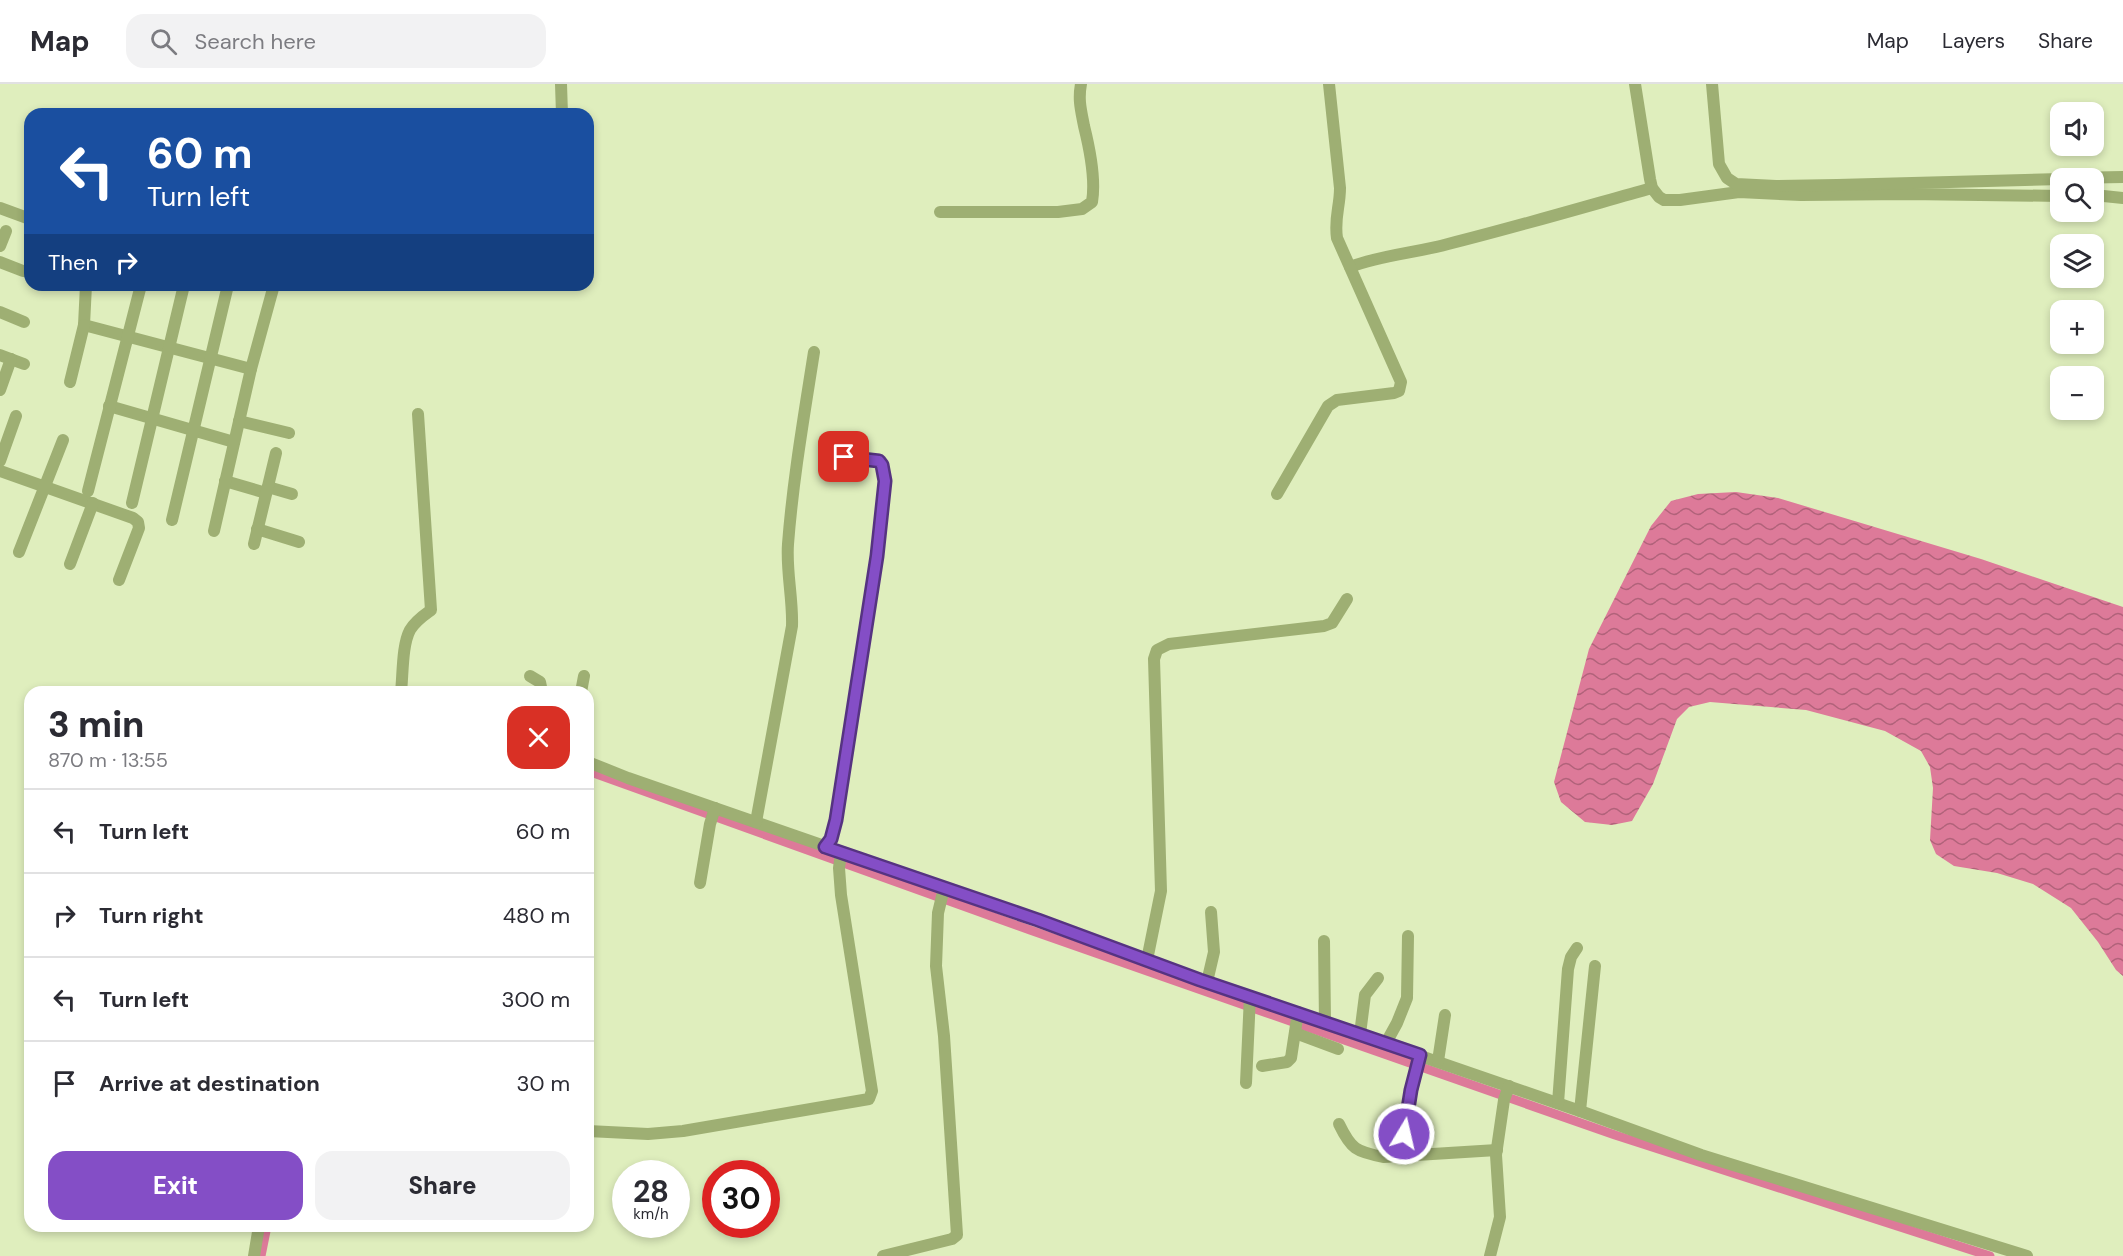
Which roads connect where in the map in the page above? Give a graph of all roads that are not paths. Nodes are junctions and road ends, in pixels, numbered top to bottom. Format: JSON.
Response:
{"nodes":[{"id":1,"x":561,"y":84,"type":"edge"},
{"id":2,"x":1081,"y":84,"type":"edge"},
{"id":3,"x":1329,"y":84,"type":"edge"},
{"id":4,"x":1635,"y":84,"type":"edge"},
{"id":5,"x":1712,"y":84,"type":"edge"},
{"id":6,"x":562,"y":108,"type":"edge"},
{"id":7,"x":2104,"y":177,"type":"edge"},
{"id":8,"x":2123,"y":177,"type":"edge"},
{"id":9,"x":2050,"y":179,"type":"edge"},
{"id":10,"x":1652,"y":188,"type":"junction"},
{"id":11,"x":2050,"y":196,"type":"edge"},
{"id":12,"x":2104,"y":196,"type":"edge"},
{"id":13,"x":2123,"y":198,"type":"edge"},
{"id":14,"x":0,"y":208,"type":"edge"},
{"id":15,"x":940,"y":212,"type":"dead end"},
{"id":16,"x":24,"y":217,"type":"edge"},
{"id":17,"x":6,"y":231,"type":"dead end"},
{"id":18,"x":0,"y":246,"type":"edge"},
{"id":19,"x":0,"y":262,"type":"edge"},
{"id":20,"x":1350,"y":267,"type":"junction"},
{"id":21,"x":23,"y":271,"type":"dead end"},
{"id":22,"x":86,"y":291,"type":"edge"},
{"id":23,"x":139,"y":291,"type":"edge"},
{"id":24,"x":183,"y":291,"type":"edge"},
{"id":25,"x":227,"y":291,"type":"edge"},
{"id":26,"x":272,"y":291,"type":"edge"},
{"id":27,"x":0,"y":312,"type":"edge"},
{"id":28,"x":24,"y":322,"type":"dead end"},
{"id":29,"x":84,"y":325,"type":"junction"},
{"id":30,"x":128,"y":336,"type":"junction"},
{"id":31,"x":169,"y":347,"type":"junction"},
{"id":32,"x":814,"y":352,"type":"dead end"},
{"id":33,"x":6,"y":357,"type":"edge"},
{"id":34,"x":210,"y":358,"type":"junction"},
{"id":35,"x":24,"y":364,"type":"dead end"},
{"id":36,"x":251,"y":369,"type":"junction"},
{"id":37,"x":70,"y":381,"type":"dead end"},
{"id":38,"x":0,"y":390,"type":"edge"},
{"id":39,"x":110,"y":406,"type":"junction"},
{"id":40,"x":418,"y":414,"type":"dead end"},
{"id":41,"x":16,"y":416,"type":"dead end"},
{"id":42,"x":152,"y":419,"type":"junction"},
{"id":43,"x":239,"y":421,"type":"junction"},
{"id":44,"x":193,"y":430,"type":"junction"},
{"id":45,"x":290,"y":433,"type":"dead end"},
{"id":46,"x":63,"y":440,"type":"dead end"},
{"id":47,"x":234,"y":442,"type":"junction"},
{"id":48,"x":276,"y":453,"type":"dead end"},
{"id":49,"x":834,"y":456,"type":"dead end"},
{"id":50,"x":0,"y":461,"type":"edge"},
{"id":51,"x":0,"y":471,"type":"edge"},
{"id":52,"x":225,"y":481,"type":"junction"},
{"id":53,"x":45,"y":487,"type":"junction"},
{"id":54,"x":267,"y":490,"type":"junction"},
{"id":55,"x":87,"y":491,"type":"dead end"},
{"id":56,"x":292,"y":494,"type":"dead end"},
{"id":57,"x":1277,"y":494,"type":"dead end"},
{"id":58,"x":93,"y":503,"type":"junction"},
{"id":59,"x":132,"y":503,"type":"dead end"},
{"id":60,"x":172,"y":520,"type":"dead end"},
{"id":61,"x":257,"y":529,"type":"junction"},
{"id":62,"x":214,"y":531,"type":"dead end"},
{"id":63,"x":298,"y":542,"type":"dead end"},
{"id":64,"x":254,"y":544,"type":"dead end"},
{"id":65,"x":19,"y":552,"type":"dead end"},
{"id":66,"x":70,"y":564,"type":"dead end"},
{"id":67,"x":119,"y":580,"type":"dead end"},
{"id":68,"x":1347,"y":599,"type":"dead end"},
{"id":69,"x":530,"y":676,"type":"dead end"},
{"id":70,"x":584,"y":676,"type":"dead end"},
{"id":71,"x":402,"y":686,"type":"edge"},
{"id":72,"x":541,"y":686,"type":"edge"},
{"id":73,"x":582,"y":686,"type":"edge"},
{"id":74,"x":594,"y":764,"type":"edge"},
{"id":75,"x":713,"y":815,"type":"junction"},
{"id":76,"x":756,"y":822,"type":"junction"},
{"id":77,"x":825,"y":847,"type":"junction"},
{"id":78,"x":840,"y":859,"type":"junction"},
{"id":79,"x":700,"y":883,"type":"dead end"},
{"id":80,"x":942,"y":894,"type":"junction"},
{"id":81,"x":1211,"y":912,"type":"dead end"},
{"id":82,"x":1408,"y":936,"type":"dead end"},
{"id":83,"x":1324,"y":941,"type":"dead end"},
{"id":84,"x":1577,"y":948,"type":"dead end"},
{"id":85,"x":1147,"y":960,"type":"junction"},
{"id":86,"x":1595,"y":966,"type":"dead end"},
{"id":87,"x":1378,"y":978,"type":"dead end"},
{"id":88,"x":1207,"y":982,"type":"junction"},
{"id":89,"x":1250,"y":996,"type":"junction"},
{"id":90,"x":1298,"y":1012,"type":"junction"},
{"id":91,"x":1445,"y":1015,"type":"dead end"},
{"id":92,"x":1325,"y":1022,"type":"junction"},
{"id":93,"x":1295,"y":1033,"type":"junction"},
{"id":94,"x":1360,"y":1034,"type":"junction"},
{"id":95,"x":1386,"y":1043,"type":"junction"},
{"id":96,"x":1338,"y":1048,"type":"dead end"},
{"id":97,"x":1438,"y":1061,"type":"junction"},
{"id":98,"x":1418,"y":1062,"type":"junction"},
{"id":99,"x":1262,"y":1066,"type":"dead end"},
{"id":100,"x":1246,"y":1083,"type":"dead end"},
{"id":101,"x":1506,"y":1093,"type":"junction"},
{"id":102,"x":1558,"y":1103,"type":"junction"},
{"id":103,"x":1580,"y":1111,"type":"junction"},
{"id":104,"x":1339,"y":1124,"type":"dead end"},
{"id":105,"x":594,"y":1131,"type":"edge"},
{"id":106,"x":1497,"y":1150,"type":"junction"},
{"id":107,"x":1403,"y":1156,"type":"junction"},
{"id":108,"x":258,"y":1232,"type":"edge"},
{"id":109,"x":254,"y":1256,"type":"edge"},
{"id":110,"x":883,"y":1256,"type":"edge"},
{"id":111,"x":1490,"y":1256,"type":"edge"},
{"id":112,"x":2027,"y":1256,"type":"edge"}],
"edges":[{"from":1,"to":6,"type":"street"},
{"from":2,"to":15,"type":"street"},
{"from":3,"to":20,"type":"street"},
{"from":4,"to":10,"type":"street"},
{"from":5,"to":9,"type":"street"},
{"from":7,"to":8,"type":"street"},
{"from":10,"to":11,"type":"street"},
{"from":10,"to":20,"type":"street"},
{"from":12,"to":13,"type":"street"},
{"from":14,"to":16,"type":"street"},
{"from":17,"to":18,"type":"street"},
{"from":19,"to":21,"type":"street"},
{"from":20,"to":57,"type":"street"},
{"from":22,"to":29,"type":"street"},
{"from":23,"to":30,"type":"street"},
{"from":24,"to":31,"type":"street"},
{"from":25,"to":34,"type":"street"},
{"from":26,"to":36,"type":"street"},
{"from":27,"to":28,"type":"street"},
{"from":29,"to":30,"type":"street"},
{"from":29,"to":37,"type":"street"},
{"from":30,"to":31,"type":"street"},
{"from":30,"to":39,"type":"street"},
{"from":31,"to":34,"type":"street"},
{"from":31,"to":42,"type":"street"},
{"from":32,"to":76,"type":"street"},
{"from":33,"to":35,"type":"street"},
{"from":33,"to":38,"type":"street"},
{"from":34,"to":36,"type":"street"},
{"from":34,"to":44,"type":"street"},
{"from":36,"to":43,"type":"street"},
{"from":39,"to":42,"type":"street"},
{"from":39,"to":55,"type":"street"},
{"from":40,"to":71,"type":"street"},
{"from":41,"to":50,"type":"street"},
{"from":42,"to":44,"type":"street"},
{"from":42,"to":59,"type":"street"},
{"from":43,"to":45,"type":"street"},
{"from":43,"to":47,"type":"street"},
{"from":44,"to":47,"type":"street"},
{"from":44,"to":60,"type":"street"},
{"from":46,"to":53,"type":"street"},
{"from":47,"to":52,"type":"street"},
{"from":48,"to":54,"type":"street"},
{"from":49,"to":77,"type":"street"},
{"from":51,"to":53,"type":"street"},
{"from":52,"to":54,"type":"street"},
{"from":52,"to":62,"type":"street"},
{"from":53,"to":58,"type":"street"},
{"from":53,"to":65,"type":"street"},
{"from":54,"to":56,"type":"street"},
{"from":54,"to":61,"type":"street"},
{"from":58,"to":66,"type":"street"},
{"from":58,"to":67,"type":"street"},
{"from":61,"to":63,"type":"street"},
{"from":61,"to":64,"type":"street"},
{"from":68,"to":85,"type":"street"},
{"from":69,"to":72,"type":"street"},
{"from":70,"to":73,"type":"street"},
{"from":74,"to":75,"type":"street"},
{"from":75,"to":76,"type":"street"},
{"from":75,"to":79,"type":"street"},
{"from":76,"to":77,"type":"street"},
{"from":77,"to":78,"type":"street"},
{"from":78,"to":80,"type":"street"},
{"from":78,"to":105,"type":"street"},
{"from":80,"to":85,"type":"street"},
{"from":80,"to":110,"type":"street"},
{"from":81,"to":88,"type":"street"},
{"from":82,"to":95,"type":"street"},
{"from":83,"to":92,"type":"street"},
{"from":84,"to":102,"type":"street"},
{"from":85,"to":88,"type":"street"},
{"from":86,"to":103,"type":"street"},
{"from":87,"to":94,"type":"street"},
{"from":88,"to":89,"type":"street"},
{"from":89,"to":90,"type":"street"},
{"from":89,"to":100,"type":"street"},
{"from":90,"to":92,"type":"street"},
{"from":90,"to":93,"type":"street"},
{"from":91,"to":97,"type":"street"},
{"from":92,"to":94,"type":"street"},
{"from":93,"to":96,"type":"street"},
{"from":93,"to":99,"type":"street"},
{"from":94,"to":95,"type":"street"},
{"from":95,"to":98,"type":"street"},
{"from":97,"to":98,"type":"street"},
{"from":97,"to":101,"type":"street"},
{"from":98,"to":107,"type":"street"},
{"from":101,"to":102,"type":"street"},
{"from":101,"to":106,"type":"street"},
{"from":102,"to":103,"type":"street"},
{"from":103,"to":112,"type":"street"},
{"from":104,"to":107,"type":"street"},
{"from":106,"to":107,"type":"street"},
{"from":106,"to":111,"type":"street"},
{"from":108,"to":109,"type":"street"}]}
